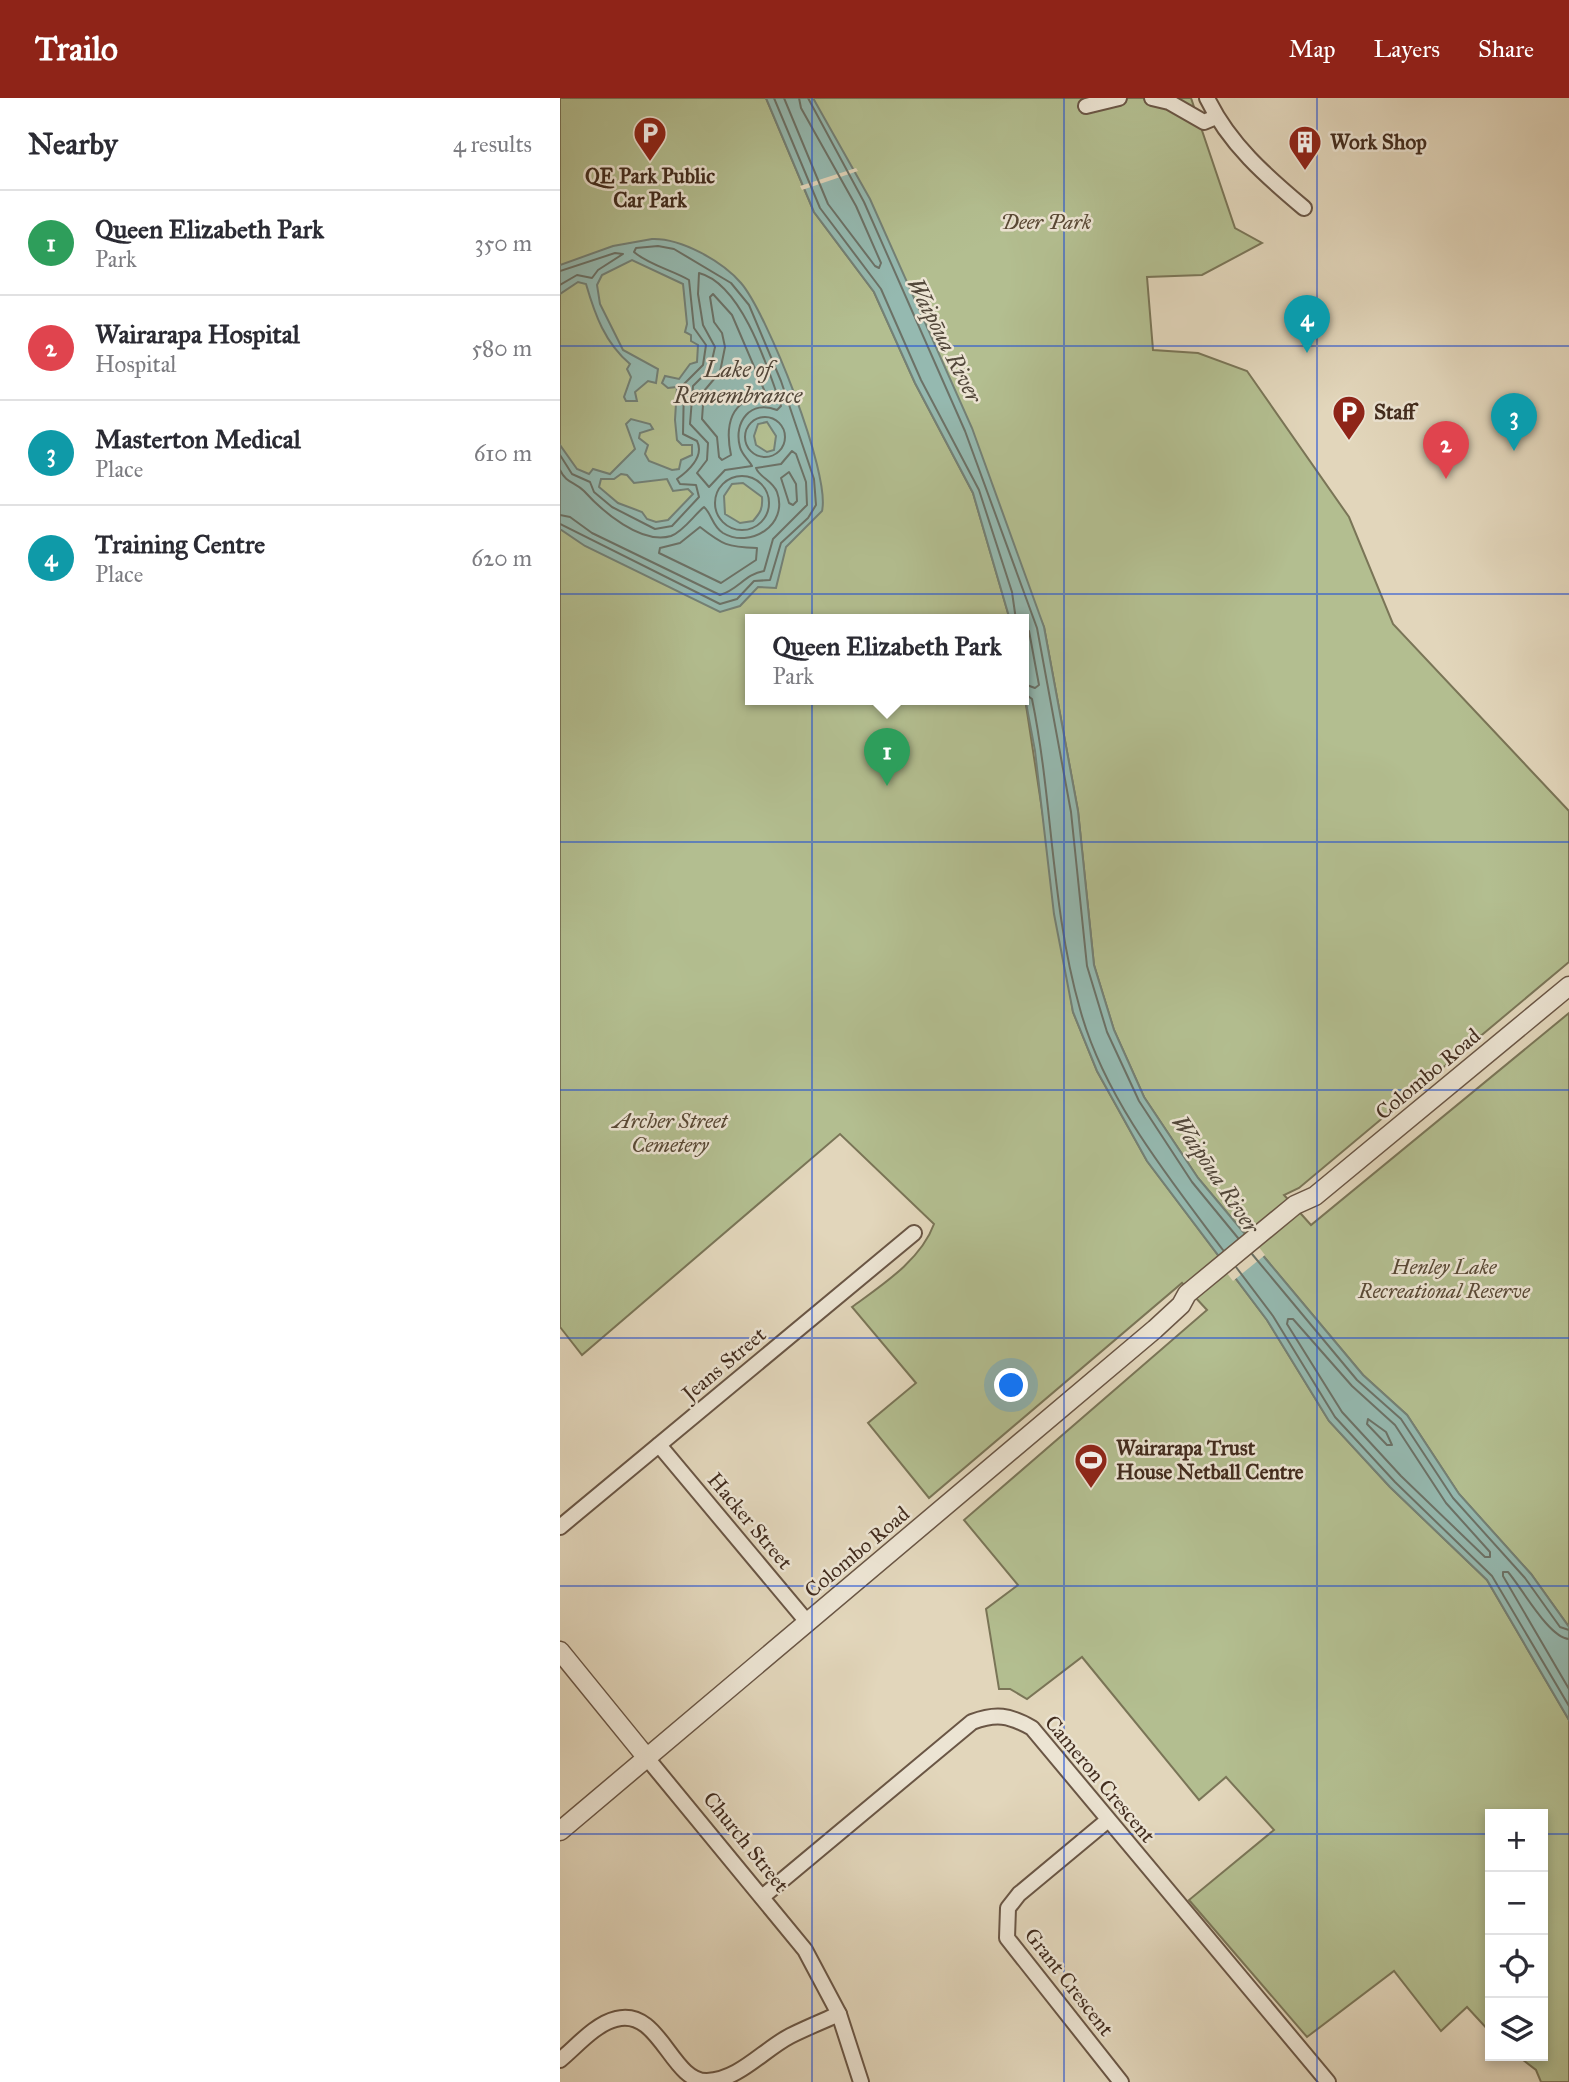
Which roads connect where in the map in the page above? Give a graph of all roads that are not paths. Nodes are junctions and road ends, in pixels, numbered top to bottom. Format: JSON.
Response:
{"nodes":[{"id":1,"x":1119,"y":98,"type":"edge"},
{"id":2,"x":1153,"y":98,"type":"edge"},
{"id":3,"x":1207,"y":98,"type":"edge"},
{"id":4,"x":1086,"y":106,"type":"dead end"},
{"id":5,"x":1216,"y":117,"type":"junction"},
{"id":6,"x":1304,"y":208,"type":"dead end"},
{"id":7,"x":1569,"y":986,"type":"edge"},
{"id":8,"x":914,"y":1233,"type":"dead end"},
{"id":9,"x":659,"y":1446,"type":"junction"},
{"id":10,"x":560,"y":1527,"type":"edge"},
{"id":11,"x":808,"y":1623,"type":"junction"},
{"id":12,"x":560,"y":1651,"type":"edge"},
{"id":13,"x":647,"y":1758,"type":"junction"},
{"id":14,"x":1108,"y":1820,"type":"junction"},
{"id":15,"x":560,"y":1831,"type":"edge"},
{"id":16,"x":762,"y":1896,"type":"junction"},
{"id":17,"x":839,"y":2014,"type":"junction"},
{"id":18,"x":560,"y":2060,"type":"edge"},
{"id":19,"x":1119,"y":2081,"type":"edge"},
{"id":20,"x":861,"y":2082,"type":"edge"},
{"id":21,"x":1328,"y":2082,"type":"edge"}],
"edges":[{"from":1,"to":4,"type":"street"},
{"from":2,"to":5,"type":"street"},
{"from":3,"to":5,"type":"street"},
{"from":5,"to":6,"type":"street"},
{"from":7,"to":11,"type":"street","name":"Colombo Road"},
{"from":8,"to":9,"type":"street","name":"Jeans Street"},
{"from":9,"to":10,"type":"street","name":"Jeans Street"},
{"from":9,"to":11,"type":"street","name":"Hacker Street"},
{"from":11,"to":13,"type":"street","name":"Colombo Road"},
{"from":12,"to":13,"type":"street","name":"Church Street"},
{"from":13,"to":15,"type":"street","name":"Colombo Road"},
{"from":13,"to":16,"type":"street","name":"Church Street"},
{"from":14,"to":16,"type":"street","name":"Cameron Crescent"},
{"from":14,"to":19,"type":"street","name":"Grant Crescent"},
{"from":14,"to":21,"type":"street","name":"Cameron Crescent"},
{"from":16,"to":17,"type":"street","name":"Church Street"},
{"from":17,"to":18,"type":"street"},
{"from":17,"to":20,"type":"street","name":"Church Street"}]}
